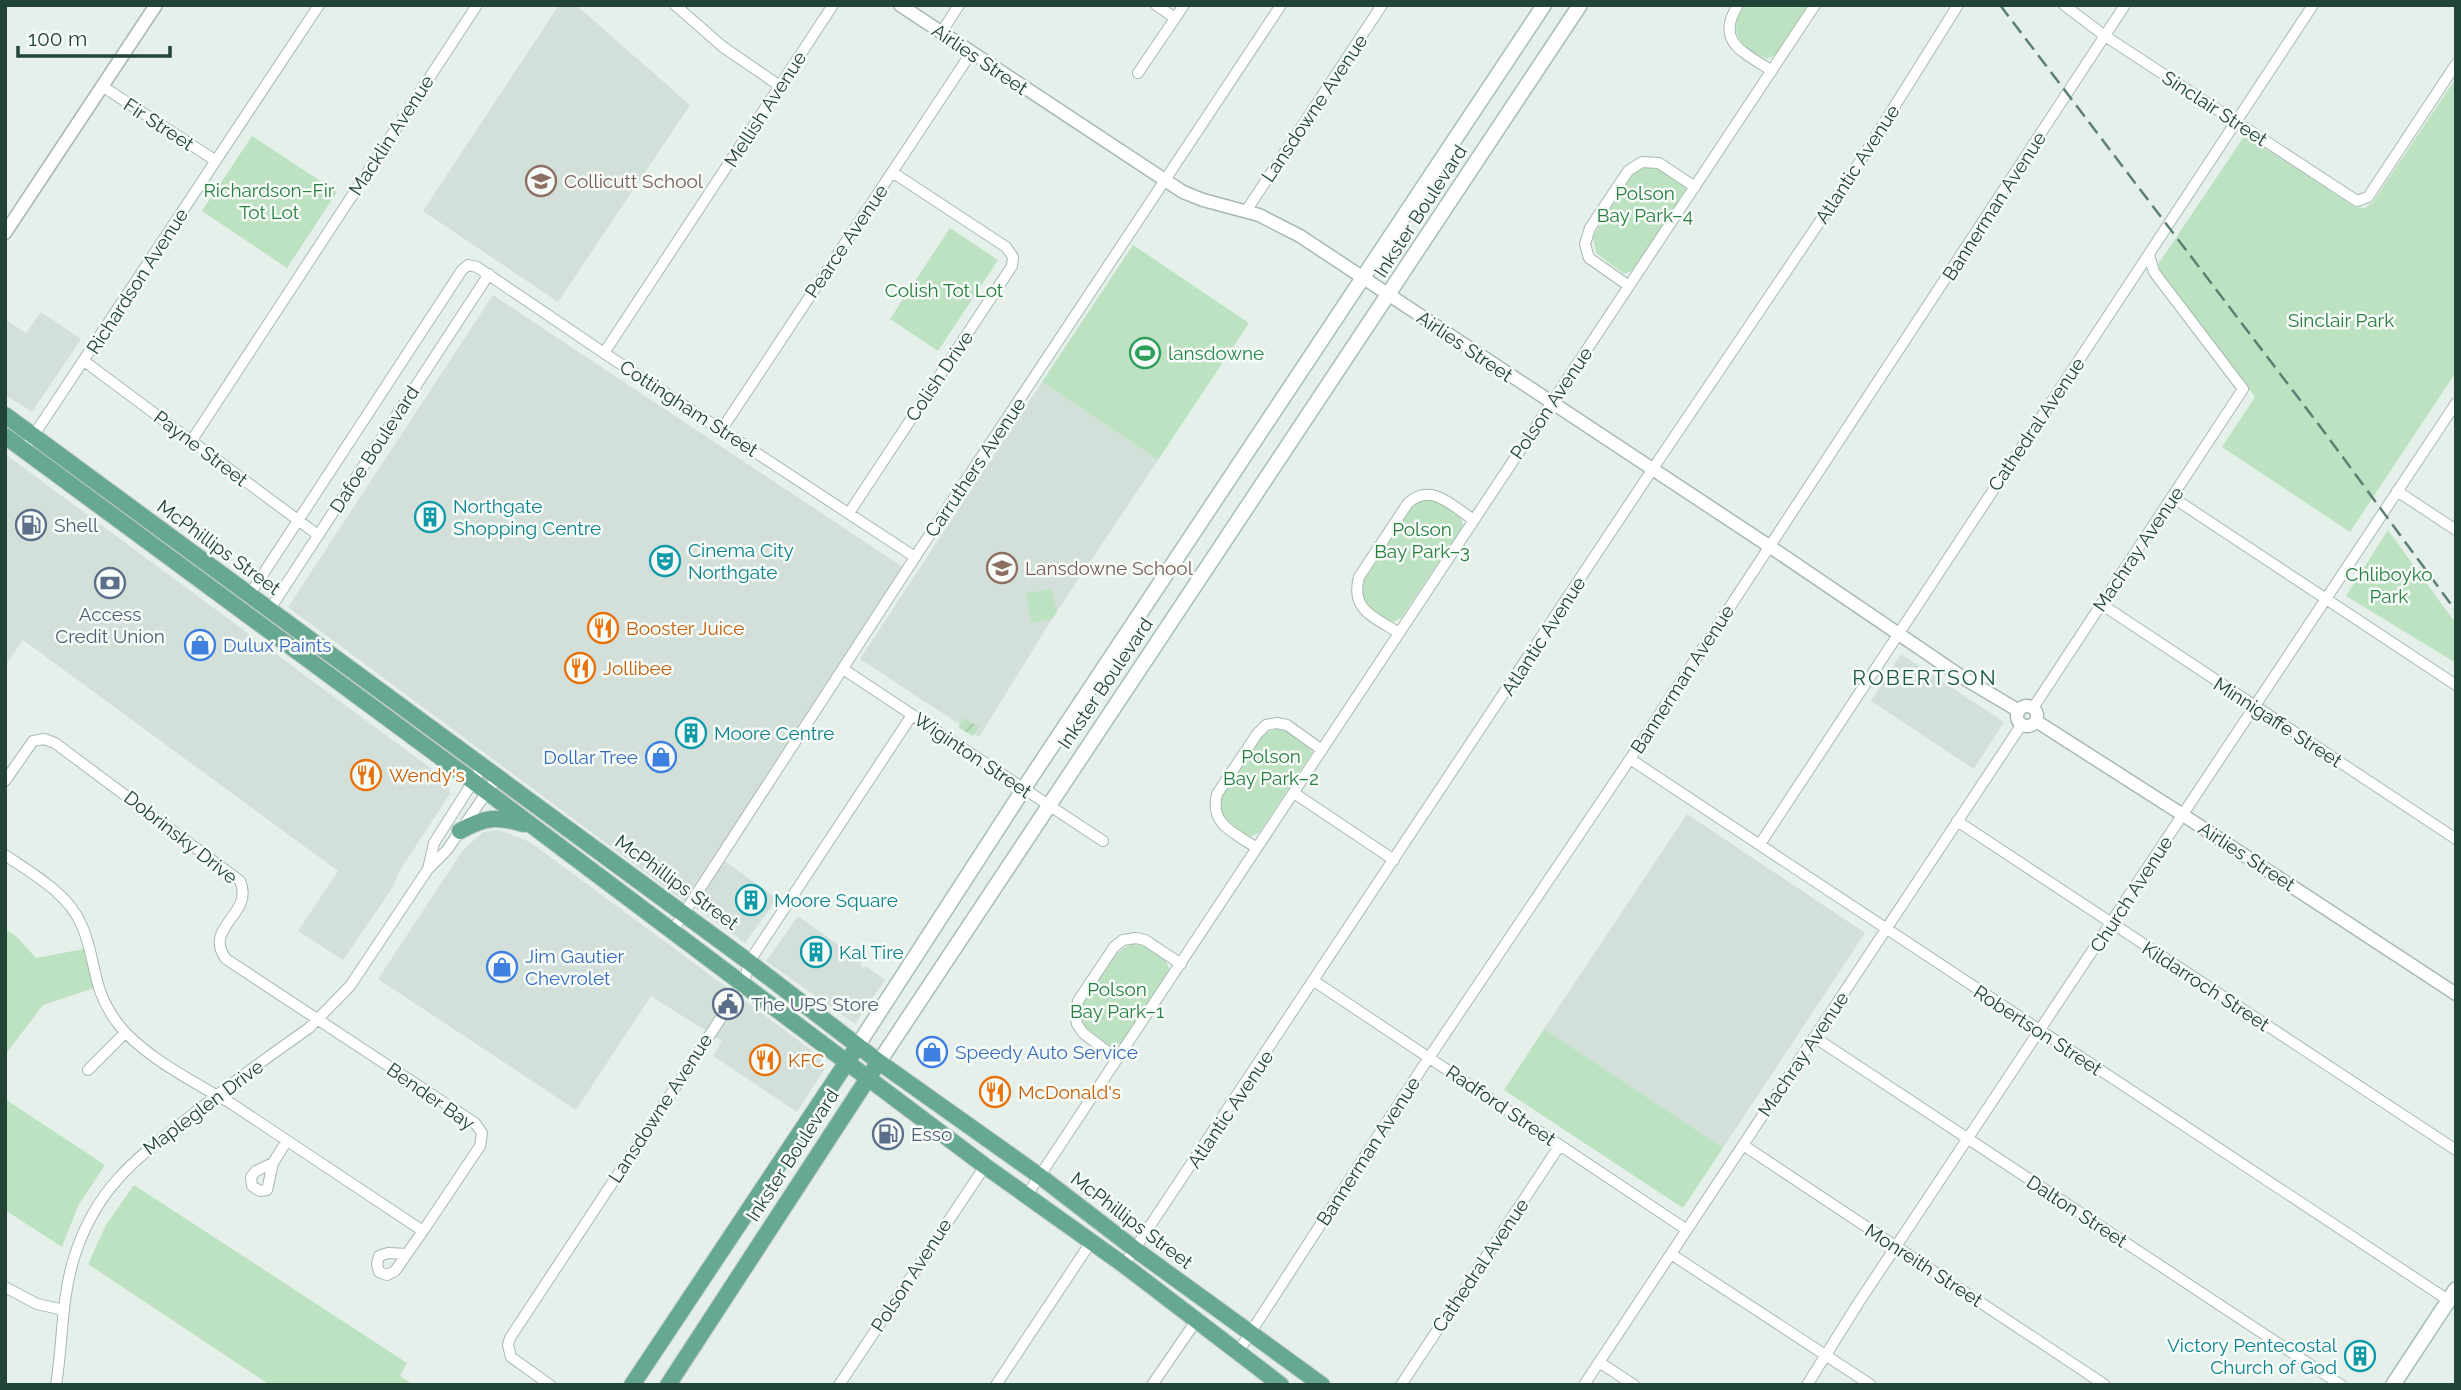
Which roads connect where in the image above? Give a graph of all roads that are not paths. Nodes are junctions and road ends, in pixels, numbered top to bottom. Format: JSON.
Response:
{"nodes":[{"id":1,"x":156,"y":5,"type":"edge"},
{"id":2,"x":319,"y":5,"type":"edge"},
{"id":3,"x":477,"y":5,"type":"edge"},
{"id":4,"x":675,"y":5,"type":"edge"},
{"id":5,"x":833,"y":5,"type":"edge"},
{"id":6,"x":900,"y":5,"type":"edge"},
{"id":7,"x":959,"y":5,"type":"edge"},
{"id":8,"x":1156,"y":5,"type":"edge"},
{"id":9,"x":1184,"y":5,"type":"edge"},
{"id":10,"x":1281,"y":5,"type":"edge"},
{"id":11,"x":1382,"y":5,"type":"edge"},
{"id":12,"x":1544,"y":5,"type":"edge"},
{"id":13,"x":1580,"y":5,"type":"edge"},
{"id":14,"x":1738,"y":5,"type":"edge"},
{"id":15,"x":1815,"y":5,"type":"edge"},
{"id":16,"x":1958,"y":5,"type":"edge"},
{"id":17,"x":2064,"y":5,"type":"edge"},
{"id":18,"x":2125,"y":5,"type":"edge"},
{"id":19,"x":2313,"y":5,"type":"edge"},
{"id":20,"x":1175,"y":18,"type":"junction"},
{"id":21,"x":941,"y":33,"type":"junction"},
{"id":22,"x":2105,"y":36,"type":"junction"},
{"id":23,"x":971,"y":53,"type":"junction"},
{"id":24,"x":2456,"y":64,"type":"edge"},
{"id":25,"x":1772,"y":71,"type":"junction"},
{"id":26,"x":1139,"y":73,"type":"dead end"},
{"id":27,"x":102,"y":86,"type":"junction"},
{"id":28,"x":780,"y":86,"type":"junction"},
{"id":29,"x":2236,"y":122,"type":"junction"},
{"id":30,"x":216,"y":160,"type":"junction"},
{"id":31,"x":892,"y":172,"type":"junction"},
{"id":32,"x":1165,"y":181,"type":"junction"},
{"id":33,"x":1695,"y":187,"type":"junction"},
{"id":34,"x":1246,"y":211,"type":"junction"},
{"id":35,"x":5,"y":233,"type":"edge"},
{"id":36,"x":2148,"y":255,"type":"junction"},
{"id":37,"x":461,"y":270,"type":"joint"},
{"id":38,"x":489,"y":274,"type":"junction"},
{"id":39,"x":1363,"y":279,"type":"junction"},
{"id":40,"x":1629,"y":286,"type":"junction"},
{"id":41,"x":1389,"y":295,"type":"junction"},
{"id":42,"x":604,"y":353,"type":"junction"},
{"id":43,"x":84,"y":361,"type":"junction"},
{"id":44,"x":2456,"y":403,"type":"edge"},
{"id":45,"x":1552,"y":404,"type":"junction"},
{"id":46,"x":5,"y":415,"type":"edge"},
{"id":47,"x":722,"y":429,"type":"junction"},
{"id":48,"x":5,"y":436,"type":"edge"},
{"id":49,"x":34,"y":436,"type":"junction"},
{"id":50,"x":192,"y":440,"type":"junction"},
{"id":51,"x":24,"y":450,"type":"junction"},
{"id":52,"x":1652,"y":470,"type":"junction"},
{"id":53,"x":2397,"y":491,"type":"junction"},
{"id":54,"x":2172,"y":497,"type":"junction"},
{"id":55,"x":849,"y":513,"type":"junction"},
{"id":56,"x":298,"y":520,"type":"junction"},
{"id":57,"x":1474,"y":520,"type":"junction"},
{"id":58,"x":2456,"y":530,"type":"edge"},
{"id":59,"x":318,"y":535,"type":"junction"},
{"id":60,"x":1769,"y":546,"type":"junction"},
{"id":61,"x":915,"y":557,"type":"junction"},
{"id":62,"x":249,"y":595,"type":"junction"},
{"id":63,"x":2325,"y":598,"type":"junction"},
{"id":64,"x":2101,"y":604,"type":"junction"},
{"id":65,"x":240,"y":610,"type":"junction"},
{"id":66,"x":269,"y":610,"type":"junction"},
{"id":67,"x":260,"y":624,"type":"junction"},
{"id":68,"x":1399,"y":633,"type":"junction"},
{"id":69,"x":1897,"y":634,"type":"junction"},
{"id":70,"x":843,"y":669,"type":"junction"},
{"id":71,"x":2456,"y":685,"type":"edge"},
{"id":72,"x":2254,"y":706,"type":"junction"},
{"id":73,"x":2019,"y":711,"type":"junction"},
{"id":74,"x":912,"y":715,"type":"junction"},
{"id":75,"x":2034,"y":715,"type":"junction"},
{"id":76,"x":2022,"y":724,"type":"junction"},
{"id":77,"x":1322,"y":750,"type":"junction"},
{"id":78,"x":1630,"y":759,"type":"junction"},
{"id":79,"x":483,"y":766,"type":"junction"},
{"id":80,"x":498,"y":776,"type":"junction"},
{"id":81,"x":5,"y":781,"type":"edge"},
{"id":82,"x":473,"y":781,"type":"junction"},
{"id":83,"x":1024,"y":789,"type":"junction"},
{"id":84,"x":487,"y":792,"type":"junction"},
{"id":85,"x":1294,"y":793,"type":"junction"},
{"id":86,"x":1048,"y":806,"type":"junction"},
{"id":87,"x":2183,"y":815,"type":"junction"},
{"id":88,"x":1957,"y":821,"type":"junction"},
{"id":89,"x":533,"y":827,"type":"junction"},
{"id":90,"x":460,"y":831,"type":"junction"},
{"id":91,"x":2456,"y":839,"type":"edge"},
{"id":92,"x":1102,"y":841,"type":"dead end"},
{"id":93,"x":1760,"y":844,"type":"junction"},
{"id":94,"x":1257,"y":848,"type":"junction"},
{"id":95,"x":5,"y":855,"type":"edge"},
{"id":96,"x":1394,"y":860,"type":"junction"},
{"id":97,"x":428,"y":869,"type":"junction"},
{"id":98,"x":684,"y":914,"type":"junction"},
{"id":99,"x":2112,"y":923,"type":"junction"},
{"id":100,"x":1885,"y":929,"type":"junction"},
{"id":101,"x":673,"y":930,"type":"junction"},
{"id":102,"x":749,"y":962,"type":"junction"},
{"id":103,"x":1181,"y":964,"type":"junction"},
{"id":104,"x":1314,"y":981,"type":"junction"},
{"id":105,"x":744,"y":984,"type":"junction"},
{"id":106,"x":2456,"y":994,"type":"edge"},
{"id":107,"x":318,"y":1019,"type":"junction"},
{"id":108,"x":2039,"y":1031,"type":"junction"},
{"id":109,"x":124,"y":1033,"type":"junction"},
{"id":110,"x":1814,"y":1037,"type":"junction"},
{"id":111,"x":858,"y":1045,"type":"junction"},
{"id":112,"x":1429,"y":1058,"type":"junction"},
{"id":113,"x":1117,"y":1059,"type":"junction"},
{"id":114,"x":847,"y":1061,"type":"junction"},
{"id":115,"x":879,"y":1062,"type":"junction"},
{"id":116,"x":88,"y":1070,"type":"dead end"},
{"id":117,"x":868,"y":1077,"type":"junction"},
{"id":118,"x":216,"y":1095,"type":"junction"},
{"id":119,"x":1968,"y":1139,"type":"junction"},
{"id":120,"x":286,"y":1142,"type":"junction"},
{"id":121,"x":1560,"y":1145,"type":"junction"},
{"id":122,"x":1743,"y":1145,"type":"junction"},
{"id":123,"x":2456,"y":1150,"type":"edge"},
{"id":124,"x":273,"y":1163,"type":"dead end"},
{"id":125,"x":985,"y":1166,"type":"junction"},
{"id":126,"x":1041,"y":1177,"type":"junction"},
{"id":127,"x":1027,"y":1195,"type":"junction"},
{"id":128,"x":1687,"y":1230,"type":"junction"},
{"id":129,"x":423,"y":1231,"type":"junction"},
{"id":130,"x":1091,"y":1242,"type":"junction"},
{"id":131,"x":1897,"y":1247,"type":"junction"},
{"id":132,"x":1136,"y":1250,"type":"junction"},
{"id":133,"x":407,"y":1254,"type":"dead end"},
{"id":134,"x":1671,"y":1254,"type":"junction"},
{"id":135,"x":1124,"y":1265,"type":"junction"},
{"id":136,"x":5,"y":1287,"type":"edge"},
{"id":137,"x":2452,"y":1295,"type":"edge"},
{"id":138,"x":64,"y":1310,"type":"junction"},
{"id":139,"x":1196,"y":1321,"type":"junction"},
{"id":140,"x":1251,"y":1332,"type":"junction"},
{"id":141,"x":1238,"y":1352,"type":"junction"},
{"id":142,"x":1826,"y":1355,"type":"junction"},
{"id":143,"x":1599,"y":1362,"type":"junction"},
{"id":144,"x":1313,"y":1382,"type":"edge"},
{"id":145,"x":56,"y":1385,"type":"edge"},
{"id":146,"x":551,"y":1385,"type":"edge"},
{"id":147,"x":632,"y":1385,"type":"edge"},
{"id":148,"x":668,"y":1385,"type":"edge"},
{"id":149,"x":839,"y":1385,"type":"edge"},
{"id":150,"x":996,"y":1385,"type":"edge"},
{"id":151,"x":1152,"y":1385,"type":"edge"},
{"id":152,"x":1281,"y":1385,"type":"edge"},
{"id":153,"x":1401,"y":1385,"type":"edge"},
{"id":154,"x":1584,"y":1385,"type":"edge"},
{"id":155,"x":1634,"y":1385,"type":"edge"},
{"id":156,"x":1807,"y":1385,"type":"edge"},
{"id":157,"x":1871,"y":1385,"type":"edge"},
{"id":158,"x":2105,"y":1385,"type":"edge"},
{"id":159,"x":2341,"y":1385,"type":"edge"},
{"id":160,"x":2393,"y":1385,"type":"edge"}],
"edges":[{"from":1,"to":27,"type":"street"},
{"from":2,"to":30,"type":"street","name":"Richardson Avenue"},
{"from":3,"to":50,"type":"street","name":"Macklin Avenue"},
{"from":4,"to":28,"type":"street"},
{"from":5,"to":28,"type":"street","name":"Mellish Avenue"},
{"from":6,"to":21,"type":"street","name":"Airlies Street"},
{"from":7,"to":21,"type":"street"},
{"from":8,"to":20,"type":"street"},
{"from":9,"to":20,"type":"street"},
{"from":10,"to":32,"type":"street","name":"Carruthers Avenue"},
{"from":11,"to":34,"type":"street","name":"Lansdowne Avenue"},
{"from":12,"to":39,"type":"main road","name":"Inkster Boulevard"},
{"from":13,"to":41,"type":"main road","name":"Inkster Boulevard"},
{"from":14,"to":25,"type":"street"},
{"from":15,"to":25,"type":"street","name":"Polson Avenue"},
{"from":16,"to":52,"type":"street","name":"Atlantic Avenue"},
{"from":17,"to":22,"type":"street","name":"Sinclair Street"},
{"from":18,"to":22,"type":"street","name":"Bannerman Avenue"},
{"from":19,"to":29,"type":"street","name":"Cathedral Avenue"},
{"from":20,"to":26,"type":"street"},
{"from":21,"to":23,"type":"street","name":"Airlies Street"},
{"from":22,"to":29,"type":"street","name":"Sinclair Street"},
{"from":22,"to":60,"type":"street","name":"Bannerman Avenue"},
{"from":23,"to":31,"type":"street","name":"Pearce Avenue"},
{"from":23,"to":32,"type":"street","name":"Airlies Street"},
{"from":24,"to":29,"type":"street","name":"Sinclair Street"},
{"from":25,"to":33,"type":"street","name":"Polson Avenue"},
{"from":27,"to":30,"type":"street","name":"Fir Street"},
{"from":27,"to":35,"type":"street"},
{"from":28,"to":42,"type":"street","name":"Mellish Avenue"},
{"from":29,"to":36,"type":"street","name":"Cathedral Avenue"},
{"from":30,"to":43,"type":"street","name":"Richardson Avenue"},
{"from":31,"to":47,"type":"street","name":"Pearce Avenue"},
{"from":31,"to":55,"type":"street","name":"Colish Drive"},
{"from":32,"to":34,"type":"street","name":"Airlies Street"},
{"from":32,"to":61,"type":"street","name":"Carruthers Avenue"},
{"from":33,"to":40,"type":"street","name":"Polson Avenue"},
{"from":33,"to":40,"type":"street"},
{"from":34,"to":39,"type":"street","name":"Airlies Street"},
{"from":36,"to":54,"type":"street","name":"Machray Avenue"},
{"from":36,"to":69,"type":"street","name":"Cathedral Avenue"},
{"from":37,"to":38,"type":"street","name":"Cottingham Street"},
{"from":37,"to":56,"type":"street","name":"Dafoe Boulevard"},
{"from":38,"to":42,"type":"street","name":"Cottingham Street"},
{"from":38,"to":59,"type":"street","name":"Dafoe Boulevard"},
{"from":39,"to":41,"type":"street","name":"Airlies Street"},
{"from":39,"to":83,"type":"main road","name":"Inkster Boulevard"},
{"from":40,"to":45,"type":"street","name":"Polson Avenue"},
{"from":41,"to":45,"type":"street","name":"Airlies Street"},
{"from":41,"to":86,"type":"main road","name":"Inkster Boulevard"},
{"from":42,"to":47,"type":"street","name":"Cottingham Street"},
{"from":43,"to":49,"type":"street","name":"Richardson Avenue"},
{"from":43,"to":50,"type":"street","name":"Payne Street"},
{"from":44,"to":53,"type":"street","name":"Church Avenue"},
{"from":45,"to":52,"type":"street","name":"Airlies Street"},
{"from":45,"to":57,"type":"street","name":"Polson Avenue"},
{"from":46,"to":49,"type":"main road","name":"McPhillips Street"},
{"from":47,"to":55,"type":"street","name":"Cottingham Street"},
{"from":48,"to":51,"type":"main road","name":"McPhillips Street"},
{"from":49,"to":51,"type":"street","name":"Richardson Avenue"},
{"from":49,"to":62,"type":"main road","name":"McPhillips Street"},
{"from":50,"to":56,"type":"street","name":"Payne Street"},
{"from":51,"to":65,"type":"main road","name":"McPhillips Street"},
{"from":52,"to":60,"type":"street","name":"Airlies Street"},
{"from":52,"to":96,"type":"street","name":"Atlantic Avenue"},
{"from":53,"to":58,"type":"street"},
{"from":53,"to":63,"type":"street","name":"Church Avenue"},
{"from":54,"to":63,"type":"street"},
{"from":54,"to":64,"type":"street","name":"Machray Avenue"},
{"from":55,"to":61,"type":"street","name":"Cottingham Street"},
{"from":56,"to":59,"type":"street","name":"Payne Street"},
{"from":56,"to":62,"type":"street","name":"Dafoe Boulevard"},
{"from":57,"to":68,"type":"street","name":"Polson Avenue"},
{"from":57,"to":68,"type":"street"},
{"from":59,"to":66,"type":"street","name":"Dafoe Boulevard"},
{"from":60,"to":69,"type":"street","name":"Airlies Street"},
{"from":60,"to":78,"type":"street","name":"Bannerman Avenue"},
{"from":61,"to":70,"type":"street","name":"Carruthers Avenue"},
{"from":62,"to":65,"type":"street","name":"Dafoe Boulevard"},
{"from":62,"to":66,"type":"main road","name":"McPhillips Street"},
{"from":63,"to":71,"type":"street"},
{"from":63,"to":72,"type":"street","name":"Church Avenue"},
{"from":64,"to":72,"type":"street","name":"Minnigaffe Street"},
{"from":64,"to":75,"type":"street","name":"Machray Avenue"},
{"from":65,"to":67,"type":"main road","name":"McPhillips Street"},
{"from":66,"to":67,"type":"street","name":"Dafoe Boulevard"},
{"from":66,"to":79,"type":"main road","name":"McPhillips Street"},
{"from":67,"to":82,"type":"main road","name":"McPhillips Street"},
{"from":68,"to":77,"type":"street","name":"Polson Avenue"},
{"from":69,"to":73,"type":"street","name":"Airlies Street"},
{"from":69,"to":93,"type":"street","name":"Cathedral Avenue"},
{"from":70,"to":74,"type":"street","name":"Wiginton Street"},
{"from":70,"to":98,"type":"street","name":"Carruthers Avenue"},
{"from":72,"to":87,"type":"street","name":"Church Avenue"},
{"from":72,"to":91,"type":"street","name":"Minnigaffe Street"},
{"from":73,"to":75,"type":"street"},
{"from":73,"to":76,"type":"street"},
{"from":74,"to":83,"type":"street","name":"Wiginton Street"},
{"from":74,"to":102,"type":"street","name":"Lansdowne Avenue"},
{"from":75,"to":76,"type":"street"},
{"from":75,"to":87,"type":"street","name":"Airlies Street"},
{"from":76,"to":88,"type":"street","name":"Machray Avenue"},
{"from":77,"to":85,"type":"street","name":"Polson Avenue"},
{"from":77,"to":94,"type":"street"},
{"from":78,"to":93,"type":"street","name":"Robertson Street"},
{"from":78,"to":112,"type":"street","name":"Bannerman Avenue"},
{"from":79,"to":80,"type":"main road","name":"McPhillips Street"},
{"from":79,"to":82,"type":"street","name":"Mapleglen Drive"},
{"from":80,"to":84,"type":"street","name":"Mapleglen Drive"},
{"from":80,"to":98,"type":"main road","name":"McPhillips Street"},
{"from":81,"to":107,"type":"street","name":"Dobrinsky Drive"},
{"from":82,"to":84,"type":"main road","name":"McPhillips Street"},
{"from":82,"to":97,"type":"street","name":"Mapleglen Drive"},
{"from":83,"to":86,"type":"street","name":"Wiginton Street"},
{"from":83,"to":111,"type":"main road","name":"Inkster Boulevard"},
{"from":84,"to":89,"type":"main road","name":"McPhillips Street"},
{"from":84,"to":90,"type":"street","name":"Mapleglen Drive"},
{"from":85,"to":94,"type":"street","name":"Polson Avenue"},
{"from":85,"to":96,"type":"street"},
{"from":86,"to":92,"type":"street","name":"Wiginton Street"},
{"from":86,"to":115,"type":"main road","name":"Inkster Boulevard"},
{"from":87,"to":99,"type":"street","name":"Church Avenue"},
{"from":87,"to":106,"type":"street","name":"Airlies Street"},
{"from":88,"to":99,"type":"street","name":"Kildarroch Street"},
{"from":88,"to":100,"type":"street","name":"Machray Avenue"},
{"from":89,"to":90,"type":"main road"},
{"from":89,"to":101,"type":"main road","name":"McPhillips Street"},
{"from":90,"to":97,"type":"street","name":"Mapleglen Drive"},
{"from":93,"to":100,"type":"street","name":"Robertson Street"},
{"from":94,"to":103,"type":"street","name":"Polson Avenue"},
{"from":95,"to":109,"type":"street"},
{"from":96,"to":104,"type":"street","name":"Atlantic Avenue"},
{"from":97,"to":107,"type":"street","name":"Mapleglen Drive"},
{"from":98,"to":101,"type":"street","name":"Carruthers Avenue"},
{"from":98,"to":102,"type":"main road","name":"McPhillips Street"},
{"from":99,"to":108,"type":"street","name":"Church Avenue"},
{"from":99,"to":123,"type":"street","name":"Kildarroch Street"},
{"from":100,"to":108,"type":"street","name":"Robertson Street"},
{"from":100,"to":110,"type":"street","name":"Machray Avenue"},
{"from":101,"to":105,"type":"main road","name":"McPhillips Street"},
{"from":102,"to":105,"type":"street","name":"Lansdowne Avenue"},
{"from":102,"to":111,"type":"main road","name":"McPhillips Street"},
{"from":103,"to":113,"type":"street","name":"Polson Avenue"},
{"from":103,"to":113,"type":"street"},
{"from":104,"to":112,"type":"street","name":"Radford Street"},
{"from":104,"to":132,"type":"street","name":"Atlantic Avenue"},
{"from":105,"to":114,"type":"main road","name":"McPhillips Street"},
{"from":105,"to":146,"type":"street","name":"Lansdowne Avenue"},
{"from":107,"to":118,"type":"street","name":"Mapleglen Drive"},
{"from":107,"to":129,"type":"street","name":"Bender Bay"},
{"from":108,"to":119,"type":"street","name":"Church Avenue"},
{"from":108,"to":137,"type":"street","name":"Robertson Street"},
{"from":109,"to":116,"type":"street"},
{"from":109,"to":118,"type":"street"},
{"from":110,"to":119,"type":"street","name":"Dalton Street"},
{"from":110,"to":122,"type":"street","name":"Machray Avenue"},
{"from":111,"to":114,"type":"main road","name":"Inkster Boulevard"},
{"from":111,"to":115,"type":"main road","name":"McPhillips Street"},
{"from":112,"to":121,"type":"street","name":"Radford Street"},
{"from":112,"to":140,"type":"street","name":"Bannerman Avenue"},
{"from":113,"to":126,"type":"street","name":"Polson Avenue"},
{"from":114,"to":117,"type":"main road","name":"McPhillips Street"},
{"from":114,"to":147,"type":"main road","name":"Inkster Boulevard"},
{"from":115,"to":117,"type":"main road","name":"Inkster Boulevard"},
{"from":115,"to":126,"type":"main road","name":"McPhillips Street"},
{"from":117,"to":125,"type":"main road","name":"McPhillips Street"},
{"from":117,"to":148,"type":"main road","name":"Inkster Boulevard"},
{"from":118,"to":120,"type":"street"},
{"from":118,"to":138,"type":"street","name":"Mapleglen Drive"},
{"from":119,"to":131,"type":"street","name":"Church Avenue"},
{"from":119,"to":159,"type":"street","name":"Dalton Street"},
{"from":120,"to":124,"type":"street"},
{"from":120,"to":129,"type":"street"},
{"from":121,"to":128,"type":"street","name":"Radford Street"},
{"from":121,"to":153,"type":"street","name":"Cathedral Avenue"},
{"from":122,"to":128,"type":"street","name":"Machray Avenue"},
{"from":122,"to":131,"type":"street","name":"Monreith Street"},
{"from":125,"to":127,"type":"main road","name":"McPhillips Street"},
{"from":125,"to":149,"type":"street","name":"Polson Avenue"},
{"from":126,"to":127,"type":"street","name":"Polson Avenue"},
{"from":126,"to":132,"type":"main road","name":"McPhillips Street"},
{"from":127,"to":130,"type":"main road","name":"McPhillips Street"},
{"from":128,"to":134,"type":"street","name":"Machray Avenue"},
{"from":129,"to":133,"type":"street","name":"Bender Bay"},
{"from":130,"to":135,"type":"main road","name":"McPhillips Street"},
{"from":130,"to":150,"type":"street"},
{"from":131,"to":142,"type":"street","name":"Church Avenue"},
{"from":131,"to":158,"type":"street","name":"Monreith Street"},
{"from":132,"to":135,"type":"street","name":"Atlantic Avenue"},
{"from":132,"to":140,"type":"main road","name":"McPhillips Street"},
{"from":134,"to":142,"type":"street"},
{"from":134,"to":143,"type":"street","name":"Machray Avenue"},
{"from":135,"to":139,"type":"main road","name":"McPhillips Street"},
{"from":136,"to":138,"type":"street"},
{"from":137,"to":160,"type":"main road"},
{"from":138,"to":145,"type":"street","name":"Mapleglen Drive"},
{"from":139,"to":141,"type":"main road","name":"McPhillips Street"},
{"from":139,"to":151,"type":"street"},
{"from":140,"to":141,"type":"street","name":"Bannerman Avenue"},
{"from":140,"to":144,"type":"main road","name":"McPhillips Street"},
{"from":141,"to":152,"type":"main road","name":"McPhillips Street"},
{"from":142,"to":156,"type":"street","name":"Church Avenue"},
{"from":142,"to":157,"type":"street"},
{"from":143,"to":154,"type":"street","name":"Machray Avenue"},
{"from":143,"to":155,"type":"street"}]}
